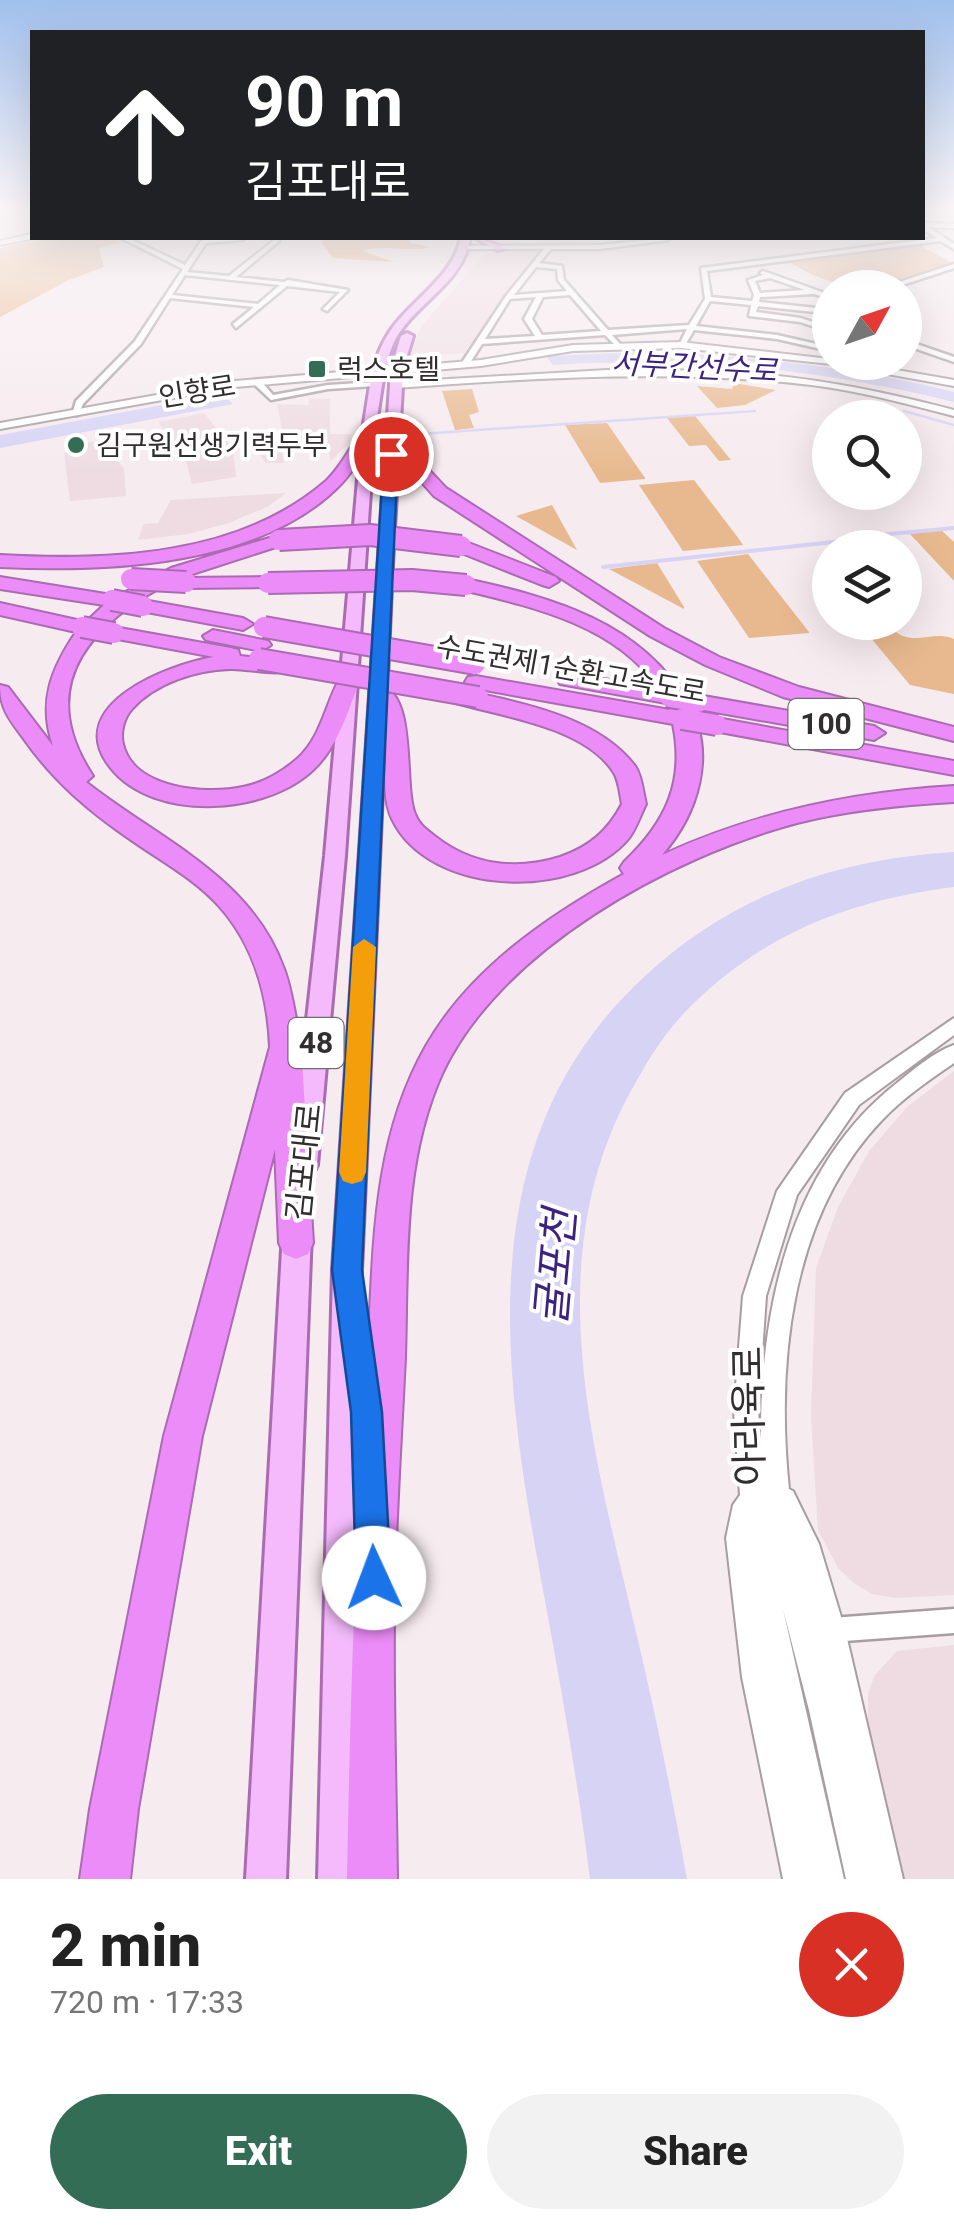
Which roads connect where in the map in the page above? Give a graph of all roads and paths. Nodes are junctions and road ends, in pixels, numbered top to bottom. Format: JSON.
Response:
{"nodes":[{"id":1,"x":165,"y":298,"type":"edge"},
{"id":2,"x":182,"y":298,"type":"edge"},
{"id":3,"x":270,"y":298,"type":"edge"},
{"id":4,"x":337,"y":298,"type":"edge"},
{"id":5,"x":435,"y":298,"type":"edge"},
{"id":6,"x":508,"y":298,"type":"joint"},
{"id":7,"x":511,"y":298,"type":"edge"},
{"id":8,"x":540,"y":298,"type":"edge"},
{"id":9,"x":576,"y":298,"type":"edge"},
{"id":10,"x":708,"y":298,"type":"joint"},
{"id":11,"x":767,"y":298,"type":"edge"},
{"id":12,"x":756,"y":299,"type":"junction"},
{"id":13,"x":260,"y":306,"type":"junction"},
{"id":14,"x":327,"y":309,"type":"dead end"},
{"id":15,"x":812,"y":309,"type":"edge"},
{"id":16,"x":752,"y":314,"type":"junction"},
{"id":17,"x":812,"y":324,"type":"edge"},
{"id":18,"x":236,"y":326,"type":"dead end"},
{"id":19,"x":688,"y":327,"type":"junction"},
{"id":20,"x":605,"y":331,"type":"junction"},
{"id":21,"x":744,"y":334,"type":"junction"},
{"id":22,"x":538,"y":336,"type":"junction"},
{"id":23,"x":477,"y":342,"type":"junction"},
{"id":24,"x":618,"y":346,"type":"junction"},
{"id":25,"x":680,"y":346,"type":"junction"},
{"id":26,"x":812,"y":346,"type":"edge"},
{"id":27,"x":922,"y":348,"type":"edge"},
{"id":28,"x":536,"y":352,"type":"junction"},
{"id":29,"x":812,"y":360,"type":"edge"},
{"id":30,"x":954,"y":360,"type":"edge"},
{"id":31,"x":481,"y":363,"type":"junction"},
{"id":32,"x":466,"y":364,"type":"junction"},
{"id":33,"x":544,"y":364,"type":"junction"},
{"id":34,"x":551,"y":374,"type":"junction"},
{"id":35,"x":387,"y":377,"type":"junction"},
{"id":36,"x":922,"y":380,"type":"edge"},
{"id":37,"x":257,"y":382,"type":"junction"},
{"id":38,"x":954,"y":386,"type":"edge"},
{"id":39,"x":934,"y":405,"type":"junction"},
{"id":40,"x":75,"y":413,"type":"junction"},
{"id":41,"x":954,"y":413,"type":"edge"},
{"id":42,"x":394,"y":418,"type":"junction"},
{"id":43,"x":0,"y":426,"type":"edge"},
{"id":44,"x":368,"y":434,"type":"junction"},
{"id":45,"x":0,"y":563,"type":"edge"},
{"id":46,"x":0,"y":583,"type":"edge"},
{"id":47,"x":0,"y":598,"type":"edge"},
{"id":48,"x":0,"y":609,"type":"edge"},
{"id":49,"x":128,"y":620,"type":"junction"},
{"id":50,"x":89,"y":621,"type":"junction"},
{"id":51,"x":261,"y":649,"type":"junction"},
{"id":52,"x":712,"y":661,"type":"junction"},
{"id":53,"x":348,"y":684,"type":"junction"},
{"id":54,"x":477,"y":687,"type":"junction"},
{"id":55,"x":0,"y":692,"type":"edge"},
{"id":56,"x":380,"y":692,"type":"junction"},
{"id":57,"x":954,"y":734,"type":"edge"},
{"id":58,"x":954,"y":747,"type":"edge"},
{"id":59,"x":954,"y":768,"type":"edge"},
{"id":60,"x":954,"y":794,"type":"edge"},
{"id":61,"x":111,"y":815,"type":"junction"},
{"id":62,"x":594,"y":902,"type":"junction"},
{"id":63,"x":954,"y":1026,"type":"edge"},
{"id":64,"x":286,"y":1044,"type":"junction"},
{"id":65,"x":954,"y":1053,"type":"edge"},
{"id":66,"x":296,"y":1243,"type":"junction"},
{"id":67,"x":347,"y":1270,"type":"junction"},
{"id":68,"x":763,"y":1489,"type":"junction"},
{"id":69,"x":374,"y":1578,"type":"junction"},
{"id":70,"x":954,"y":1621,"type":"edge"},
{"id":71,"x":830,"y":1630,"type":"junction"},
{"id":72,"x":106,"y":1879,"type":"edge"},
{"id":73,"x":266,"y":1879,"type":"edge"},
{"id":74,"x":338,"y":1879,"type":"edge"},
{"id":75,"x":372,"y":1879,"type":"edge"},
{"id":76,"x":390,"y":1879,"type":"edge"},
{"id":77,"x":799,"y":1879,"type":"edge"},
{"id":78,"x":828,"y":1879,"type":"edge"},
{"id":79,"x":862,"y":1879,"type":"edge"},
{"id":80,"x":887,"y":1879,"type":"edge"}],
"edges":[{"from":1,"to":40,"type":"street"},
{"from":2,"to":13,"type":"street"},
{"from":3,"to":13,"type":"street"},
{"from":4,"to":14,"type":"street"},
{"from":5,"to":35,"type":"main road","name":"김포대로","number":"48"},
{"from":6,"to":7,"type":"street"},
{"from":6,"to":23,"type":"street"},
{"from":8,"to":22,"type":"street"},
{"from":9,"to":20,"type":"street"},
{"from":10,"to":12,"type":"street"},
{"from":10,"to":19,"type":"street"},
{"from":11,"to":12,"type":"street"},
{"from":12,"to":15,"type":"street"},
{"from":12,"to":16,"type":"street"},
{"from":13,"to":18,"type":"street"},
{"from":16,"to":17,"type":"street"},
{"from":16,"to":21,"type":"street"},
{"from":19,"to":20,"type":"street"},
{"from":19,"to":21,"type":"street"},
{"from":19,"to":25,"type":"street"},
{"from":20,"to":22,"type":"street"},
{"from":20,"to":24,"type":"street"},
{"from":21,"to":26,"type":"street"},
{"from":22,"to":23,"type":"street"},
{"from":23,"to":32,"type":"street"},
{"from":24,"to":25,"type":"street"},
{"from":24,"to":28,"type":"street"},
{"from":25,"to":29,"type":"street"},
{"from":27,"to":30,"type":"street"},
{"from":28,"to":31,"type":"street"},
{"from":28,"to":33,"type":"street"},
{"from":31,"to":32,"type":"street"},
{"from":31,"to":33,"type":"street"},
{"from":32,"to":35,"type":"street"},
{"from":33,"to":34,"type":"street"},
{"from":34,"to":35,"type":"street"},
{"from":34,"to":39,"type":"street"},
{"from":35,"to":37,"type":"street","name":"인향로"},
{"from":35,"to":37,"type":"street"},
{"from":35,"to":42,"type":"main road","name":"김포대로","number":"48"},
{"from":35,"to":44,"type":"main road","name":"김포대로","number":"48"},
{"from":36,"to":38,"type":"street"},
{"from":37,"to":40,"type":"street","name":"인향로"},
{"from":38,"to":39,"type":"street"},
{"from":39,"to":41,"type":"street"},
{"from":40,"to":43,"type":"street","name":"인향로"},
{"from":42,"to":52,"type":"highway"},
{"from":42,"to":56,"type":"main road","name":"김포대로","number":"48"},
{"from":44,"to":45,"type":"highway"},
{"from":44,"to":53,"type":"main road","name":"김포대로","number":"48"},
{"from":45,"to":62,"type":"highway","bridge":true},
{"from":46,"to":49,"type":"highway","name":"수도권제1순환고속도로","number":"100","bridge":true},
{"from":47,"to":50,"type":"highway"},
{"from":48,"to":50,"type":"highway"},
{"from":49,"to":50,"type":"highway","bridge":true},
{"from":49,"to":51,"type":"highway"},
{"from":49,"to":51,"type":"highway","name":"수도권제1순환고속도로","number":"100"},
{"from":51,"to":53,"type":"highway"},
{"from":51,"to":54,"type":"highway","name":"수도권제1순환고속도로","number":"100"},
{"from":51,"to":54,"type":"highway","bridge":true},
{"from":52,"to":57,"type":"highway"},
{"from":52,"to":61,"type":"highway","bridge":true},
{"from":53,"to":66,"type":"main road","name":"김포대로","number":"48"},
{"from":54,"to":56,"type":"highway"},
{"from":54,"to":58,"type":"highway","name":"수도권제1순환고속도로","number":"100","bridge":true},
{"from":54,"to":59,"type":"highway","name":"수도권제1순환고속도로","number":"100","bridge":true},
{"from":55,"to":61,"type":"highway"},
{"from":56,"to":67,"type":"main road","name":"김포대로","number":"48"},
{"from":60,"to":62,"type":"highway"},
{"from":61,"to":64,"type":"highway"},
{"from":62,"to":69,"type":"highway"},
{"from":63,"to":68,"type":"street","name":"아라육로"},
{"from":64,"to":66,"type":"highway"},
{"from":64,"to":72,"type":"highway"},
{"from":65,"to":68,"type":"street","name":"아라육로"},
{"from":66,"to":73,"type":"main road","name":"김포대로","number":"48"},
{"from":67,"to":69,"type":"main road"},
{"from":67,"to":74,"type":"main road","name":"김포대로","number":"48"},
{"from":68,"to":71,"type":"street"},
{"from":68,"to":77,"type":"street"},
{"from":68,"to":78,"type":"street","name":"아라육로"},
{"from":68,"to":79,"type":"street","name":"아라육로"},
{"from":69,"to":75,"type":"highway"},
{"from":69,"to":76,"type":"main road"},
{"from":70,"to":71,"type":"street"},
{"from":71,"to":80,"type":"street"}]}
